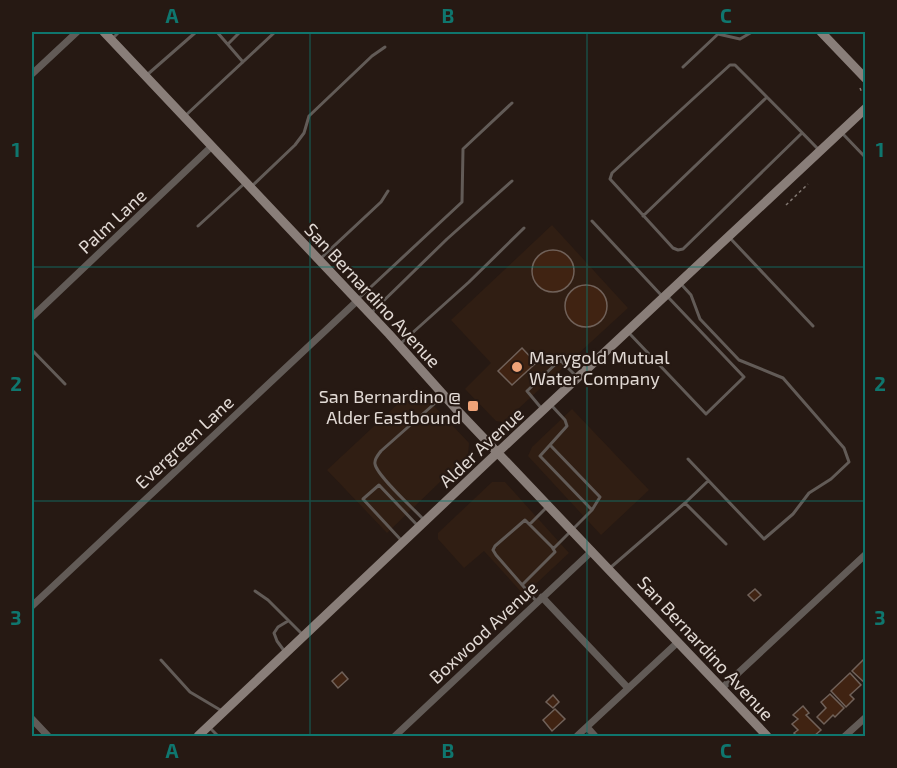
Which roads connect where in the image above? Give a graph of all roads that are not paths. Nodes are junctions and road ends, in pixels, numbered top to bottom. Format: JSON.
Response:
{"nodes":[{"id":1,"x":77,"y":32,"type":"edge"},
{"id":2,"x":119,"y":32,"type":"edge"},
{"id":3,"x":196,"y":32,"type":"edge"},
{"id":4,"x":217,"y":32,"type":"edge"},
{"id":5,"x":240,"y":32,"type":"edge"},
{"id":6,"x":275,"y":32,"type":"edge"},
{"id":7,"x":752,"y":32,"type":"edge"},
{"id":8,"x":821,"y":32,"type":"edge"},
{"id":9,"x":108,"y":35,"type":"edge"},
{"id":10,"x":228,"y":43,"type":"junction"},
{"id":11,"x":385,"y":47,"type":"dead end"},
{"id":12,"x":243,"y":62,"type":"junction"},
{"id":13,"x":683,"y":66,"type":"dead end"},
{"id":14,"x":32,"y":74,"type":"edge"},
{"id":15,"x":146,"y":75,"type":"junction"},
{"id":16,"x":866,"y":79,"type":"edge"},
{"id":17,"x":767,"y":97,"type":"junction"},
{"id":18,"x":512,"y":103,"type":"dead end"},
{"id":19,"x":866,"y":108,"type":"edge"},
{"id":20,"x":184,"y":117,"type":"junction"},
{"id":21,"x":841,"y":131,"type":"junction"},
{"id":22,"x":802,"y":133,"type":"junction"},
{"id":23,"x":212,"y":146,"type":"junction"},
{"id":24,"x":820,"y":151,"type":"junction"},
{"id":25,"x":866,"y":158,"type":"edge"},
{"id":26,"x":512,"y":181,"type":"dead end"},
{"id":27,"x":248,"y":184,"type":"junction"},
{"id":28,"x":388,"y":190,"type":"dead end"},
{"id":29,"x":643,"y":216,"type":"junction"},
{"id":30,"x":592,"y":221,"type":"dead end"},
{"id":31,"x":198,"y":226,"type":"dead end"},
{"id":32,"x":524,"y":228,"type":"dead end"},
{"id":33,"x":729,"y":237,"type":"junction"},
{"id":34,"x":319,"y":260,"type":"junction"},
{"id":35,"x":680,"y":283,"type":"junction"},
{"id":36,"x":665,"y":296,"type":"junction"},
{"id":37,"x":357,"y":301,"type":"junction"},
{"id":38,"x":370,"y":315,"type":"junction"},
{"id":39,"x":32,"y":317,"type":"edge"},
{"id":40,"x":813,"y":326,"type":"dead end"},
{"id":41,"x":627,"y":332,"type":"junction"},
{"id":42,"x":398,"y":345,"type":"junction"},
{"id":43,"x":32,"y":350,"type":"edge"},
{"id":44,"x":578,"y":378,"type":"junction"},
{"id":45,"x":65,"y":384,"type":"dead end"},
{"id":46,"x":443,"y":396,"type":"junction"},
{"id":47,"x":547,"y":407,"type":"junction"},
{"id":48,"x":551,"y":446,"type":"junction"},
{"id":49,"x":497,"y":453,"type":"junction"},
{"id":50,"x":688,"y":459,"type":"dead end"},
{"id":51,"x":708,"y":480,"type":"junction"},
{"id":52,"x":686,"y":503,"type":"junction"},
{"id":53,"x":549,"y":506,"type":"junction"},
{"id":54,"x":592,"y":510,"type":"junction"},
{"id":55,"x":422,"y":524,"type":"junction"},
{"id":56,"x":530,"y":524,"type":"junction"},
{"id":57,"x":572,"y":530,"type":"junction"},
{"id":58,"x":403,"y":543,"type":"junction"},
{"id":59,"x":726,"y":544,"type":"dead end"},
{"id":60,"x":554,"y":548,"type":"junction"},
{"id":61,"x":592,"y":551,"type":"junction"},
{"id":62,"x":866,"y":554,"type":"edge"},
{"id":63,"x":609,"y":569,"type":"junction"},
{"id":64,"x":522,"y":585,"type":"junction"},
{"id":65,"x":255,"y":591,"type":"dead end"},
{"id":66,"x":540,"y":599,"type":"junction"},
{"id":67,"x":32,"y":606,"type":"edge"},
{"id":68,"x":288,"y":621,"type":"junction"},
{"id":69,"x":304,"y":636,"type":"junction"},
{"id":70,"x":678,"y":642,"type":"junction"},
{"id":71,"x":286,"y":653,"type":"junction"},
{"id":72,"x":161,"y":660,"type":"dead end"},
{"id":73,"x":627,"y":687,"type":"junction"},
{"id":74,"x":722,"y":688,"type":"junction"},
{"id":75,"x":224,"y":712,"type":"junction"},
{"id":76,"x":866,"y":717,"type":"edge"},
{"id":77,"x":32,"y":719,"type":"edge"},
{"id":78,"x":209,"y":726,"type":"junction"},
{"id":79,"x":586,"y":727,"type":"junction"},
{"id":80,"x":48,"y":736,"type":"edge"},
{"id":81,"x":198,"y":736,"type":"edge"},
{"id":82,"x":218,"y":736,"type":"edge"},
{"id":83,"x":395,"y":736,"type":"edge"},
{"id":84,"x":577,"y":736,"type":"edge"},
{"id":85,"x":596,"y":736,"type":"edge"},
{"id":86,"x":767,"y":736,"type":"edge"},
{"id":87,"x":845,"y":736,"type":"edge"}],
"edges":[{"from":1,"to":14,"type":"street"},
{"from":2,"to":9,"type":"lane"},
{"from":3,"to":15,"type":"lane"},
{"from":4,"to":10,"type":"lane"},
{"from":5,"to":10,"type":"lane"},
{"from":6,"to":12,"type":"lane"},
{"from":7,"to":13,"type":"lane"},
{"from":8,"to":16,"type":"main road"},
{"from":9,"to":15,"type":"main road","name":"San Bernardino Avenue"},
{"from":10,"to":12,"type":"lane"},
{"from":11,"to":27,"type":"lane"},
{"from":12,"to":20,"type":"lane"},
{"from":15,"to":20,"type":"main road","name":"San Bernardino Avenue"},
{"from":17,"to":22,"type":"lane"},
{"from":17,"to":29,"type":"lane"},
{"from":17,"to":29,"type":"lane"},
{"from":18,"to":37,"type":"lane"},
{"from":19,"to":21,"type":"main road","name":"Alder Avenue"},
{"from":20,"to":23,"type":"main road","name":"San Bernardino Avenue"},
{"from":21,"to":24,"type":"main road","name":"Alder Avenue"},
{"from":21,"to":25,"type":"lane"},
{"from":22,"to":24,"type":"lane"},
{"from":22,"to":29,"type":"lane"},
{"from":23,"to":27,"type":"main road","name":"San Bernardino Avenue"},
{"from":23,"to":39,"type":"street","name":"Palm Lane"},
{"from":24,"to":33,"type":"main road","name":"Alder Avenue"},
{"from":26,"to":38,"type":"lane"},
{"from":27,"to":31,"type":"lane"},
{"from":27,"to":34,"type":"main road","name":"San Bernardino Avenue"},
{"from":28,"to":34,"type":"lane"},
{"from":30,"to":36,"type":"lane"},
{"from":32,"to":42,"type":"lane"},
{"from":33,"to":35,"type":"main road","name":"Alder Avenue"},
{"from":33,"to":40,"type":"lane"},
{"from":34,"to":37,"type":"main road","name":"San Bernardino Avenue"},
{"from":35,"to":36,"type":"main road","name":"Alder Avenue"},
{"from":35,"to":51,"type":"lane"},
{"from":36,"to":41,"type":"main road","name":"Alder Avenue"},
{"from":36,"to":41,"type":"lane"},
{"from":37,"to":38,"type":"main road","name":"San Bernardino Avenue"},
{"from":37,"to":67,"type":"street","name":"Evergreen Lane"},
{"from":38,"to":42,"type":"main road","name":"San Bernardino Avenue"},
{"from":41,"to":44,"type":"main road","name":"Alder Avenue"},
{"from":42,"to":46,"type":"main road","name":"San Bernardino Avenue"},
{"from":43,"to":45,"type":"lane"},
{"from":44,"to":47,"type":"main road","name":"Alder Avenue"},
{"from":44,"to":47,"type":"lane"},
{"from":46,"to":49,"type":"main road","name":"San Bernardino Avenue"},
{"from":46,"to":55,"type":"lane"},
{"from":47,"to":48,"type":"lane"},
{"from":47,"to":49,"type":"main road","name":"Alder Avenue"},
{"from":48,"to":54,"type":"lane"},
{"from":48,"to":54,"type":"lane"},
{"from":49,"to":53,"type":"main road","name":"San Bernardino Avenue"},
{"from":49,"to":55,"type":"main road","name":"Alder Avenue"},
{"from":50,"to":51,"type":"lane"},
{"from":51,"to":52,"type":"lane"},
{"from":52,"to":59,"type":"lane"},
{"from":52,"to":63,"type":"lane"},
{"from":53,"to":56,"type":"lane"},
{"from":53,"to":57,"type":"main road","name":"San Bernardino Avenue"},
{"from":54,"to":57,"type":"lane"},
{"from":55,"to":58,"type":"main road","name":"Alder Avenue"},
{"from":55,"to":58,"type":"lane"},
{"from":56,"to":60,"type":"lane"},
{"from":56,"to":64,"type":"lane"},
{"from":57,"to":60,"type":"lane"},
{"from":57,"to":61,"type":"main road","name":"San Bernardino Avenue"},
{"from":58,"to":69,"type":"main road","name":"Alder Avenue"},
{"from":60,"to":64,"type":"lane"},
{"from":61,"to":63,"type":"main road","name":"San Bernardino Avenue"},
{"from":61,"to":66,"type":"street","name":"Boxwood Avenue"},
{"from":62,"to":74,"type":"street"},
{"from":63,"to":70,"type":"main road","name":"San Bernardino Avenue"},
{"from":64,"to":66,"type":"lane"},
{"from":65,"to":68,"type":"lane"},
{"from":66,"to":73,"type":"street"},
{"from":66,"to":83,"type":"street","name":"Boxwood Avenue"},
{"from":68,"to":69,"type":"lane"},
{"from":68,"to":71,"type":"lane"},
{"from":69,"to":71,"type":"main road","name":"Alder Avenue"},
{"from":70,"to":73,"type":"street"},
{"from":70,"to":74,"type":"main road","name":"San Bernardino Avenue"},
{"from":71,"to":75,"type":"main road","name":"Alder Avenue"},
{"from":72,"to":75,"type":"lane"},
{"from":73,"to":79,"type":"street"},
{"from":74,"to":86,"type":"main road","name":"San Bernardino Avenue"},
{"from":75,"to":78,"type":"main road","name":"Alder Avenue"},
{"from":76,"to":87,"type":"street"},
{"from":77,"to":80,"type":"street"},
{"from":78,"to":81,"type":"main road","name":"Alder Avenue"},
{"from":78,"to":82,"type":"lane"},
{"from":79,"to":84,"type":"street"},
{"from":79,"to":85,"type":"street"}]}
